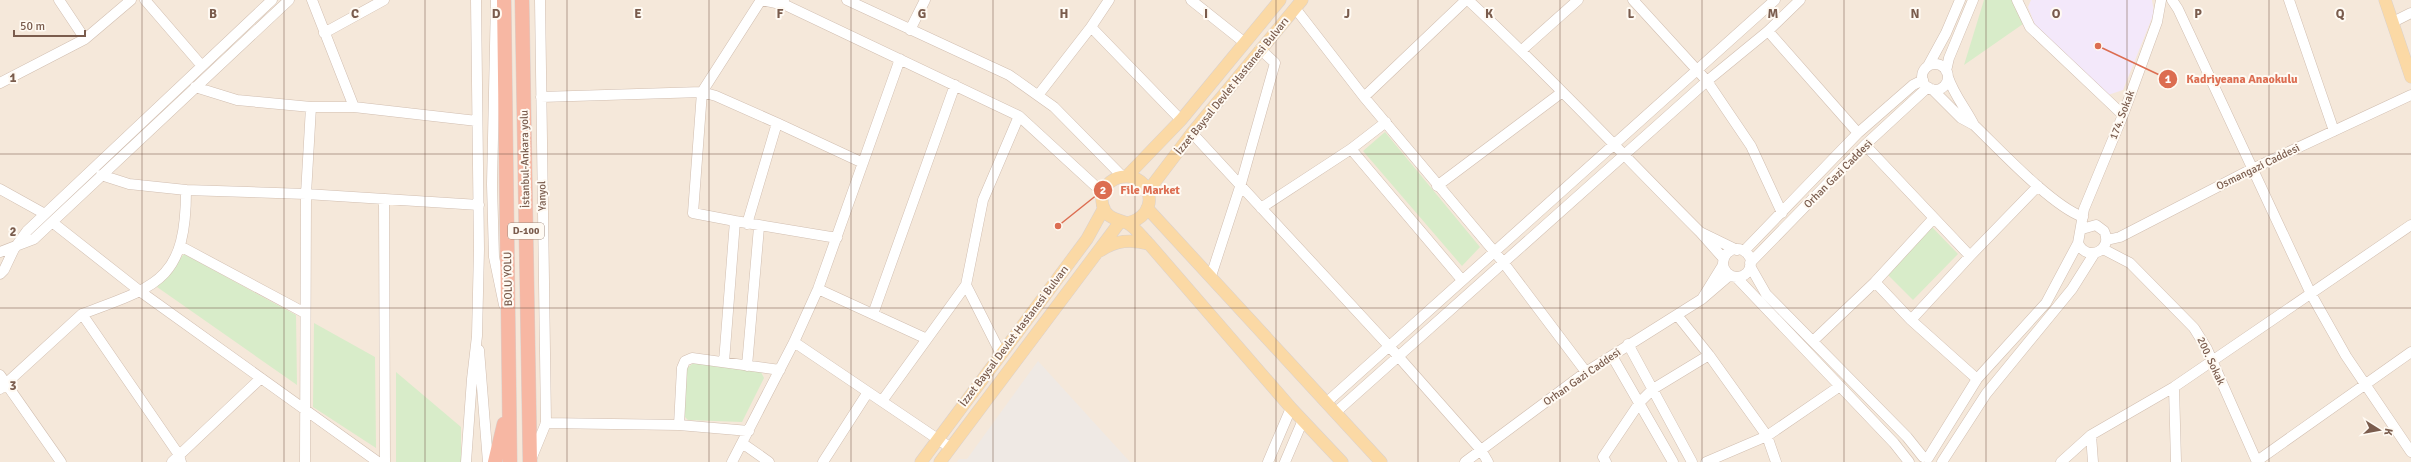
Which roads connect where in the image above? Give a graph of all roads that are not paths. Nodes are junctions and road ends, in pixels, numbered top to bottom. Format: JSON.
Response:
{"nodes":[{"id":1,"x":59,"y":0,"type":"edge"},
{"id":2,"x":131,"y":0,"type":"edge"},
{"id":3,"x":145,"y":0,"type":"edge"},
{"id":4,"x":272,"y":0,"type":"edge"},
{"id":5,"x":289,"y":0,"type":"edge"},
{"id":6,"x":312,"y":0,"type":"edge"},
{"id":7,"x":384,"y":0,"type":"edge"},
{"id":8,"x":476,"y":0,"type":"edge"},
{"id":9,"x":496,"y":0,"type":"edge"},
{"id":10,"x":504,"y":0,"type":"edge"},
{"id":11,"x":522,"y":0,"type":"edge"},
{"id":12,"x":540,"y":0,"type":"edge"},
{"id":13,"x":762,"y":0,"type":"edge"},
{"id":14,"x":847,"y":0,"type":"edge"},
{"id":15,"x":925,"y":0,"type":"edge"},
{"id":16,"x":1109,"y":0,"type":"edge"},
{"id":17,"x":1191,"y":0,"type":"edge"},
{"id":18,"x":1280,"y":0,"type":"edge"},
{"id":19,"x":1467,"y":0,"type":"edge"},
{"id":20,"x":1578,"y":0,"type":"edge"},
{"id":21,"x":1633,"y":0,"type":"edge"},
{"id":22,"x":1775,"y":0,"type":"edge"},
{"id":23,"x":1800,"y":0,"type":"edge"},
{"id":24,"x":1960,"y":0,"type":"edge"},
{"id":25,"x":1973,"y":0,"type":"edge"},
{"id":26,"x":2017,"y":0,"type":"edge"},
{"id":27,"x":2160,"y":0,"type":"edge"},
{"id":28,"x":2172,"y":0,"type":"edge"},
{"id":29,"x":2289,"y":0,"type":"edge"},
{"id":30,"x":2385,"y":0,"type":"edge"},
{"id":31,"x":781,"y":1,"type":"edge"},
{"id":32,"x":1298,"y":4,"type":"edge"},
{"id":33,"x":2411,"y":13,"type":"edge"},
{"id":34,"x":2393,"y":22,"type":"junction"},
{"id":35,"x":1091,"y":27,"type":"junction"},
{"id":36,"x":910,"y":30,"type":"junction"},
{"id":37,"x":1768,"y":31,"type":"junction"},
{"id":38,"x":324,"y":33,"type":"junction"},
{"id":39,"x":85,"y":39,"type":"junction"},
{"id":40,"x":1245,"y":43,"type":"junction"},
{"id":41,"x":1260,"y":49,"type":"junction"},
{"id":42,"x":1522,"y":50,"type":"junction"},
{"id":43,"x":900,"y":59,"type":"junction"},
{"id":44,"x":202,"y":66,"type":"junction"},
{"id":45,"x":1928,"y":66,"type":"junction"},
{"id":46,"x":1697,"y":71,"type":"junction"},
{"id":47,"x":1947,"y":74,"type":"junction"},
{"id":48,"x":2411,"y":77,"type":"edge"},
{"id":49,"x":1707,"y":81,"type":"junction"},
{"id":50,"x":0,"y":83,"type":"edge"},
{"id":51,"x":955,"y":85,"type":"junction"},
{"id":52,"x":1928,"y":85,"type":"junction"},
{"id":53,"x":195,"y":87,"type":"junction"},
{"id":54,"x":702,"y":92,"type":"junction"},
{"id":55,"x":1561,"y":93,"type":"junction"},
{"id":56,"x":1039,"y":94,"type":"junction"},
{"id":57,"x":2411,"y":95,"type":"edge"},
{"id":58,"x":1364,"y":97,"type":"junction"},
{"id":59,"x":541,"y":98,"type":"junction"},
{"id":60,"x":311,"y":107,"type":"junction"},
{"id":61,"x":354,"y":108,"type":"junction"},
{"id":62,"x":2122,"y":115,"type":"junction"},
{"id":63,"x":1019,"y":116,"type":"junction"},
{"id":64,"x":1181,"y":120,"type":"junction"},
{"id":65,"x":477,"y":122,"type":"junction"},
{"id":66,"x":1386,"y":122,"type":"junction"},
{"id":67,"x":777,"y":124,"type":"junction"},
{"id":68,"x":1974,"y":126,"type":"junction"},
{"id":69,"x":2334,"y":131,"type":"junction"},
{"id":70,"x":1192,"y":133,"type":"junction"},
{"id":71,"x":1858,"y":133,"type":"junction"},
{"id":72,"x":1865,"y":145,"type":"junction"},
{"id":73,"x":1614,"y":146,"type":"junction"},
{"id":74,"x":1351,"y":149,"type":"junction"},
{"id":75,"x":1624,"y":156,"type":"junction"},
{"id":76,"x":863,"y":163,"type":"junction"},
{"id":77,"x":2252,"y":168,"type":"junction"},
{"id":78,"x":101,"y":175,"type":"junction"},
{"id":79,"x":1124,"y":176,"type":"junction"},
{"id":80,"x":492,"y":184,"type":"junction"},
{"id":81,"x":1436,"y":186,"type":"junction"},
{"id":82,"x":2038,"y":186,"type":"junction"},
{"id":83,"x":1240,"y":187,"type":"junction"},
{"id":84,"x":0,"y":189,"type":"edge"},
{"id":85,"x":186,"y":190,"type":"junction"},
{"id":86,"x":1148,"y":191,"type":"junction"},
{"id":87,"x":1103,"y":193,"type":"junction"},
{"id":88,"x":306,"y":194,"type":"junction"},
{"id":89,"x":384,"y":200,"type":"junction"},
{"id":90,"x":479,"y":205,"type":"junction"},
{"id":91,"x":1104,"y":208,"type":"junction"},
{"id":92,"x":1147,"y":208,"type":"junction"},
{"id":93,"x":1261,"y":208,"type":"junction"},
{"id":94,"x":1782,"y":213,"type":"junction"},
{"id":95,"x":48,"y":218,"type":"junction"},
{"id":96,"x":2083,"y":218,"type":"junction"},
{"id":97,"x":1933,"y":219,"type":"junction"},
{"id":98,"x":735,"y":221,"type":"junction"},
{"id":99,"x":1124,"y":223,"type":"junction"},
{"id":100,"x":747,"y":224,"type":"junction"},
{"id":101,"x":2411,"y":225,"type":"edge"},
{"id":102,"x":758,"y":227,"type":"junction"},
{"id":103,"x":2082,"y":229,"type":"junction"},
{"id":104,"x":1700,"y":232,"type":"junction"},
{"id":105,"x":837,"y":238,"type":"junction"},
{"id":106,"x":2078,"y":243,"type":"junction"},
{"id":107,"x":1149,"y":244,"type":"junction"},
{"id":108,"x":180,"y":246,"type":"junction"},
{"id":109,"x":479,"y":248,"type":"junction"},
{"id":110,"x":2101,"y":248,"type":"junction"},
{"id":111,"x":14,"y":249,"type":"junction"},
{"id":112,"x":1740,"y":250,"type":"junction"},
{"id":113,"x":0,"y":252,"type":"edge"},
{"id":114,"x":1494,"y":253,"type":"junction"},
{"id":115,"x":1094,"y":255,"type":"junction"},
{"id":116,"x":1970,"y":256,"type":"junction"},
{"id":117,"x":494,"y":257,"type":"junction"},
{"id":118,"x":1503,"y":262,"type":"junction"},
{"id":119,"x":1723,"y":262,"type":"junction"},
{"id":120,"x":1750,"y":264,"type":"junction"},
{"id":121,"x":0,"y":274,"type":"edge"},
{"id":122,"x":1211,"y":276,"type":"junction"},
{"id":123,"x":1733,"y":276,"type":"junction"},
{"id":124,"x":1462,"y":280,"type":"junction"},
{"id":125,"x":1875,"y":282,"type":"junction"},
{"id":126,"x":966,"y":285,"type":"junction"},
{"id":127,"x":818,"y":290,"type":"junction"},
{"id":128,"x":141,"y":292,"type":"junction"},
{"id":129,"x":2311,"y":294,"type":"junction"},
{"id":130,"x":1702,"y":299,"type":"junction"},
{"id":131,"x":305,"y":313,"type":"junction"},
{"id":132,"x":82,"y":314,"type":"junction"},
{"id":133,"x":873,"y":314,"type":"junction"},
{"id":134,"x":1677,"y":315,"type":"junction"},
{"id":135,"x":1911,"y":320,"type":"junction"},
{"id":136,"x":508,"y":328,"type":"junction"},
{"id":137,"x":477,"y":336,"type":"junction"},
{"id":138,"x":927,"y":339,"type":"junction"},
{"id":139,"x":1813,"y":340,"type":"junction"},
{"id":140,"x":794,"y":342,"type":"junction"},
{"id":141,"x":1628,"y":344,"type":"junction"},
{"id":142,"x":1389,"y":346,"type":"junction"},
{"id":143,"x":2411,"y":352,"type":"edge"},
{"id":144,"x":1001,"y":354,"type":"junction"},
{"id":145,"x":1709,"y":355,"type":"junction"},
{"id":146,"x":1397,"y":356,"type":"junction"},
{"id":147,"x":1612,"y":356,"type":"junction"},
{"id":148,"x":724,"y":362,"type":"junction"},
{"id":149,"x":2212,"y":362,"type":"junction"},
{"id":150,"x":747,"y":366,"type":"junction"},
{"id":151,"x":780,"y":370,"type":"junction"},
{"id":152,"x":1586,"y":372,"type":"junction"},
{"id":153,"x":0,"y":375,"type":"edge"},
{"id":154,"x":261,"y":378,"type":"junction"},
{"id":155,"x":1977,"y":379,"type":"junction"},
{"id":156,"x":2367,"y":384,"type":"junction"},
{"id":157,"x":1840,"y":386,"type":"junction"},
{"id":158,"x":3,"y":387,"type":"edge"},
{"id":159,"x":2174,"y":387,"type":"junction"},
{"id":160,"x":1653,"y":389,"type":"junction"},
{"id":161,"x":868,"y":392,"type":"junction"},
{"id":162,"x":509,"y":400,"type":"junction"},
{"id":163,"x":882,"y":401,"type":"junction"},
{"id":164,"x":1326,"y":402,"type":"junction"},
{"id":165,"x":1640,"y":402,"type":"junction"},
{"id":166,"x":304,"y":408,"type":"junction"},
{"id":167,"x":1291,"y":408,"type":"junction"},
{"id":168,"x":1336,"y":412,"type":"junction"},
{"id":169,"x":1303,"y":420,"type":"junction"},
{"id":170,"x":546,"y":423,"type":"junction"},
{"id":171,"x":679,"y":425,"type":"junction"},
{"id":172,"x":749,"y":431,"type":"junction"},
{"id":173,"x":2091,"y":435,"type":"junction"},
{"id":174,"x":1767,"y":436,"type":"junction"},
{"id":175,"x":938,"y":439,"type":"junction"},
{"id":176,"x":742,"y":443,"type":"junction"},
{"id":177,"x":951,"y":448,"type":"junction"},
{"id":178,"x":1481,"y":450,"type":"junction"},
{"id":179,"x":2411,"y":452,"type":"edge"},
{"id":180,"x":1928,"y":459,"type":"edge"},
{"id":181,"x":178,"y":460,"type":"edge"},
{"id":182,"x":62,"y":462,"type":"edge"},
{"id":183,"x":305,"y":462,"type":"edge"},
{"id":184,"x":378,"y":462,"type":"edge"},
{"id":185,"x":385,"y":462,"type":"edge"},
{"id":186,"x":466,"y":462,"type":"edge"},
{"id":187,"x":488,"y":462,"type":"edge"},
{"id":188,"x":495,"y":462,"type":"edge"},
{"id":189,"x":510,"y":462,"type":"edge"},
{"id":190,"x":531,"y":462,"type":"edge"},
{"id":191,"x":732,"y":462,"type":"edge"},
{"id":192,"x":769,"y":462,"type":"edge"},
{"id":193,"x":823,"y":462,"type":"edge"},
{"id":194,"x":921,"y":462,"type":"edge"},
{"id":195,"x":940,"y":462,"type":"edge"},
{"id":196,"x":1268,"y":462,"type":"edge"},
{"id":197,"x":1285,"y":462,"type":"edge"},
{"id":198,"x":1342,"y":462,"type":"edge"},
{"id":199,"x":1381,"y":462,"type":"edge"},
{"id":200,"x":1465,"y":462,"type":"edge"},
{"id":201,"x":1488,"y":462,"type":"edge"},
{"id":202,"x":1606,"y":462,"type":"edge"},
{"id":203,"x":1673,"y":462,"type":"edge"},
{"id":204,"x":1692,"y":462,"type":"edge"},
{"id":205,"x":1706,"y":462,"type":"edge"},
{"id":206,"x":1776,"y":462,"type":"edge"},
{"id":207,"x":1911,"y":462,"type":"edge"},
{"id":208,"x":1942,"y":462,"type":"edge"},
{"id":209,"x":2061,"y":462,"type":"edge"},
{"id":210,"x":2093,"y":462,"type":"edge"},
{"id":211,"x":2176,"y":462,"type":"edge"},
{"id":212,"x":2257,"y":462,"type":"edge"}],
"edges":[{"from":1,"to":39,"type":"street"},
{"from":2,"to":39,"type":"street"},
{"from":3,"to":44,"type":"street"},
{"from":4,"to":44,"type":"street"},
{"from":5,"to":53,"type":"street"},
{"from":6,"to":38,"type":"street"},
{"from":7,"to":38,"type":"street"},
{"from":8,"to":65,"type":"street"},
{"from":9,"to":80,"type":"street"},
{"from":10,"to":136,"type":"highway","name":"BOLU YOLU","number":"D-100"},
{"from":11,"to":190,"type":"highway","name":"İstanbul-Ankara yolu","number":"D-100"},
{"from":12,"to":59,"type":"street","name":"Yanyol"},
{"from":13,"to":31,"type":"street"},
{"from":13,"to":54,"type":"street"},
{"from":14,"to":36,"type":"street"},
{"from":15,"to":36,"type":"street"},
{"from":16,"to":35,"type":"street"},
{"from":17,"to":40,"type":"street"},
{"from":18,"to":40,"type":"main road","name":"İzzet Baysal Devlet Hastanesi Bulvarı"},
{"from":19,"to":42,"type":"street"},
{"from":19,"to":58,"type":"street"},
{"from":20,"to":42,"type":"street"},
{"from":21,"to":46,"type":"street"},
{"from":22,"to":46,"type":"street"},
{"from":23,"to":37,"type":"street"},
{"from":24,"to":45,"type":"street"},
{"from":25,"to":47,"type":"street"},
{"from":26,"to":62,"type":"street"},
{"from":27,"to":62,"type":"street","name":"174. Sokak"},
{"from":28,"to":77,"type":"street"},
{"from":29,"to":69,"type":"street"},
{"from":30,"to":34,"type":"main road"},
{"from":31,"to":43,"type":"street"},
{"from":32,"to":41,"type":"main road","name":"İzzet Baysal Devlet Hastanesi Bulvarı"},
{"from":32,"to":58,"type":"street"},
{"from":33,"to":34,"type":"street"},
{"from":34,"to":48,"type":"main road"},
{"from":35,"to":56,"type":"street"},
{"from":35,"to":64,"type":"street"},
{"from":36,"to":56,"type":"street"},
{"from":37,"to":49,"type":"street"},
{"from":37,"to":71,"type":"street"},
{"from":38,"to":61,"type":"street"},
{"from":39,"to":50,"type":"street"},
{"from":40,"to":64,"type":"main road","name":"İzzet Baysal Devlet Hastanesi Bulvarı"},
{"from":41,"to":70,"type":"main road","name":"İzzet Baysal Devlet Hastanesi Bulvarı"},
{"from":41,"to":83,"type":"street"},
{"from":42,"to":55,"type":"street"},
{"from":43,"to":51,"type":"street"},
{"from":43,"to":76,"type":"street"},
{"from":44,"to":95,"type":"street"},
{"from":45,"to":47,"type":"street"},
{"from":45,"to":52,"type":"street"},
{"from":46,"to":49,"type":"street"},
{"from":46,"to":73,"type":"street"},
{"from":47,"to":52,"type":"street"},
{"from":47,"to":68,"type":"street"},
{"from":49,"to":75,"type":"street"},
{"from":49,"to":94,"type":"street"},
{"from":51,"to":63,"type":"street"},
{"from":51,"to":133,"type":"street"},
{"from":52,"to":68,"type":"street"},
{"from":52,"to":71,"type":"street"},
{"from":52,"to":72,"type":"street","name":"Orhan Gazi Caddesi"},
{"from":53,"to":60,"type":"street"},
{"from":53,"to":78,"type":"street"},
{"from":54,"to":59,"type":"street"},
{"from":54,"to":67,"type":"street"},
{"from":54,"to":98,"type":"street"},
{"from":55,"to":73,"type":"street"},
{"from":55,"to":81,"type":"street"},
{"from":56,"to":79,"type":"street"},
{"from":57,"to":69,"type":"street","name":"Osmangazi Caddesi"},
{"from":58,"to":66,"type":"street"},
{"from":59,"to":170,"type":"street","name":"Yanyol"},
{"from":60,"to":61,"type":"street"},
{"from":60,"to":88,"type":"street"},
{"from":61,"to":65,"type":"street"},
{"from":62,"to":96,"type":"street","name":"174. Sokak"},
{"from":63,"to":87,"type":"street"},
{"from":63,"to":126,"type":"street"},
{"from":64,"to":79,"type":"main road","name":"İzzet Baysal Devlet Hastanesi Bulvarı"},
{"from":65,"to":90,"type":"street"},
{"from":66,"to":74,"type":"street"},
{"from":66,"to":81,"type":"street"},
{"from":67,"to":76,"type":"street"},
{"from":67,"to":100,"type":"street"},
{"from":68,"to":82,"type":"street"},
{"from":69,"to":77,"type":"street","name":"Osmangazi Caddesi"},
{"from":70,"to":83,"type":"street"},
{"from":70,"to":86,"type":"main road","name":"İzzet Baysal Devlet Hastanesi Bulvarı"},
{"from":71,"to":94,"type":"street"},
{"from":72,"to":97,"type":"street"},
{"from":72,"to":120,"type":"street","name":"Orhan Gazi Caddesi"},
{"from":73,"to":75,"type":"street"},
{"from":73,"to":114,"type":"street"},
{"from":74,"to":93,"type":"street"},
{"from":74,"to":124,"type":"street"},
{"from":75,"to":104,"type":"street"},
{"from":75,"to":118,"type":"street"},
{"from":76,"to":105,"type":"street"},
{"from":77,"to":110,"type":"street","name":"Osmangazi Caddesi"},
{"from":77,"to":129,"type":"street"},
{"from":78,"to":85,"type":"street"},
{"from":78,"to":95,"type":"street"},
{"from":79,"to":86,"type":"main road"},
{"from":79,"to":87,"type":"main road"},
{"from":80,"to":90,"type":"street"},
{"from":80,"to":117,"type":"street"},
{"from":81,"to":114,"type":"street"},
{"from":82,"to":96,"type":"street"},
{"from":82,"to":116,"type":"street"},
{"from":83,"to":93,"type":"street"},
{"from":83,"to":122,"type":"street"},
{"from":84,"to":95,"type":"street"},
{"from":85,"to":88,"type":"street"},
{"from":85,"to":108,"type":"street"},
{"from":86,"to":92,"type":"main road"},
{"from":87,"to":91,"type":"main road"},
{"from":88,"to":89,"type":"street"},
{"from":88,"to":131,"type":"street"},
{"from":89,"to":90,"type":"street"},
{"from":89,"to":185,"type":"street"},
{"from":90,"to":109,"type":"street"},
{"from":91,"to":99,"type":"main road"},
{"from":91,"to":144,"type":"main road","name":"İzzet Baysal Devlet Hastanesi Bulvarı"},
{"from":92,"to":99,"type":"main road"},
{"from":92,"to":122,"type":"main road"},
{"from":93,"to":142,"type":"street"},
{"from":94,"to":112,"type":"street"},
{"from":95,"to":111,"type":"street"},
{"from":95,"to":128,"type":"street"},
{"from":96,"to":103,"type":"street","name":"174. Sokak"},
{"from":97,"to":116,"type":"street"},
{"from":97,"to":125,"type":"street"},
{"from":98,"to":100,"type":"street"},
{"from":98,"to":148,"type":"street"},
{"from":99,"to":107,"type":"main road"},
{"from":99,"to":115,"type":"main road","name":"İzzet Baysal Devlet Hastanesi Bulvarı"},
{"from":100,"to":102,"type":"street"},
{"from":101,"to":129,"type":"street"},
{"from":102,"to":105,"type":"street"},
{"from":102,"to":150,"type":"street"},
{"from":103,"to":106,"type":"street"},
{"from":103,"to":110,"type":"street"},
{"from":104,"to":112,"type":"street"},
{"from":104,"to":119,"type":"street"},
{"from":105,"to":127,"type":"street"},
{"from":106,"to":110,"type":"street"},
{"from":106,"to":155,"type":"street"},
{"from":107,"to":115,"type":"main road"},
{"from":107,"to":167,"type":"main road"},
{"from":108,"to":128,"type":"street"},
{"from":108,"to":131,"type":"street"},
{"from":109,"to":117,"type":"street"},
{"from":109,"to":137,"type":"street"},
{"from":110,"to":149,"type":"street","name":"200. Sokak"},
{"from":110,"to":208,"type":"street"},
{"from":111,"to":113,"type":"street"},
{"from":111,"to":121,"type":"street"},
{"from":112,"to":119,"type":"street"},
{"from":112,"to":120,"type":"street"},
{"from":114,"to":118,"type":"street"},
{"from":114,"to":124,"type":"street"},
{"from":115,"to":177,"type":"main road","name":"İzzet Baysal Devlet Hastanesi Bulvarı"},
{"from":116,"to":135,"type":"street"},
{"from":117,"to":136,"type":"street"},
{"from":118,"to":146,"type":"street"},
{"from":118,"to":152,"type":"street"},
{"from":119,"to":123,"type":"street"},
{"from":119,"to":130,"type":"street"},
{"from":120,"to":123,"type":"street"},
{"from":120,"to":139,"type":"street"},
{"from":122,"to":164,"type":"main road"},
{"from":123,"to":130,"type":"street","name":"Orhan Gazi Caddesi"},
{"from":123,"to":157,"type":"street"},
{"from":124,"to":142,"type":"street"},
{"from":125,"to":135,"type":"street"},
{"from":125,"to":139,"type":"street"},
{"from":126,"to":138,"type":"street"},
{"from":126,"to":144,"type":"street"},
{"from":127,"to":133,"type":"street"},
{"from":127,"to":140,"type":"street"},
{"from":128,"to":132,"type":"street"},
{"from":128,"to":154,"type":"street"},
{"from":129,"to":149,"type":"street"},
{"from":129,"to":156,"type":"street"},
{"from":130,"to":134,"type":"street","name":"Orhan Gazi Caddesi"},
{"from":131,"to":166,"type":"street"},
{"from":132,"to":158,"type":"street"},
{"from":132,"to":181,"type":"street"},
{"from":133,"to":138,"type":"street"},
{"from":134,"to":141,"type":"street","name":"Orhan Gazi Caddesi"},
{"from":134,"to":145,"type":"street"},
{"from":135,"to":155,"type":"street"},
{"from":136,"to":162,"type":"highway","name":"BOLU YOLU","number":"D-100"},
{"from":137,"to":186,"type":"street"},
{"from":137,"to":187,"type":"street"},
{"from":138,"to":163,"type":"street"},
{"from":139,"to":180,"type":"street"},
{"from":140,"to":151,"type":"street"},
{"from":140,"to":161,"type":"street"},
{"from":141,"to":147,"type":"street","name":"Orhan Gazi Caddesi"},
{"from":141,"to":160,"type":"street"},
{"from":142,"to":146,"type":"street"},
{"from":142,"to":164,"type":"street"},
{"from":143,"to":156,"type":"street"},
{"from":144,"to":175,"type":"main road","name":"İzzet Baysal Devlet Hastanesi Bulvarı"},
{"from":145,"to":160,"type":"street"},
{"from":145,"to":174,"type":"street"},
{"from":146,"to":168,"type":"street"},
{"from":146,"to":178,"type":"street"},
{"from":147,"to":152,"type":"street","name":"Orhan Gazi Caddesi"},
{"from":147,"to":165,"type":"street"},
{"from":148,"to":150,"type":"street"},
{"from":148,"to":171,"type":"street"},
{"from":149,"to":159,"type":"street"},
{"from":149,"to":212,"type":"street","name":"200. Sokak"},
{"from":150,"to":151,"type":"street"},
{"from":151,"to":172,"type":"street"},
{"from":152,"to":178,"type":"street","name":"Orhan Gazi Caddesi"},
{"from":153,"to":158,"type":"street"},
{"from":154,"to":166,"type":"street"},
{"from":154,"to":181,"type":"street"},
{"from":155,"to":180,"type":"street"},
{"from":156,"to":179,"type":"street"},
{"from":156,"to":212,"type":"street"},
{"from":157,"to":174,"type":"street"},
{"from":157,"to":207,"type":"street"},
{"from":158,"to":182,"type":"street"},
{"from":159,"to":173,"type":"street"},
{"from":159,"to":211,"type":"street"},
{"from":160,"to":165,"type":"street"},
{"from":160,"to":204,"type":"street"},
{"from":161,"to":163,"type":"street"},
{"from":161,"to":193,"type":"street"},
{"from":162,"to":188,"type":"highway"},
{"from":162,"to":189,"type":"highway","name":"BOLU YOLU","number":"D-100"},
{"from":163,"to":175,"type":"street"},
{"from":164,"to":168,"type":"main road"},
{"from":165,"to":202,"type":"street"},
{"from":165,"to":203,"type":"street"},
{"from":166,"to":183,"type":"street"},
{"from":166,"to":184,"type":"street"},
{"from":167,"to":169,"type":"main road"},
{"from":167,"to":196,"type":"street"},
{"from":168,"to":199,"type":"main road"},
{"from":169,"to":197,"type":"street"},
{"from":169,"to":198,"type":"main road"},
{"from":170,"to":171,"type":"street"},
{"from":170,"to":190,"type":"street","name":"Yanyol"},
{"from":171,"to":172,"type":"street"},
{"from":172,"to":176,"type":"street"},
{"from":173,"to":209,"type":"street"},
{"from":173,"to":210,"type":"street"},
{"from":174,"to":205,"type":"street"},
{"from":174,"to":206,"type":"street"},
{"from":175,"to":177,"type":"street"},
{"from":175,"to":194,"type":"main road","name":"İzzet Baysal Devlet Hastanesi Bulvarı"},
{"from":176,"to":191,"type":"street"},
{"from":176,"to":192,"type":"street"},
{"from":177,"to":195,"type":"main road","name":"İzzet Baysal Devlet Hastanesi Bulvarı"},
{"from":178,"to":200,"type":"street","name":"Orhan Gazi Caddesi"},
{"from":178,"to":201,"type":"street"},
{"from":180,"to":207,"type":"street"}]}
